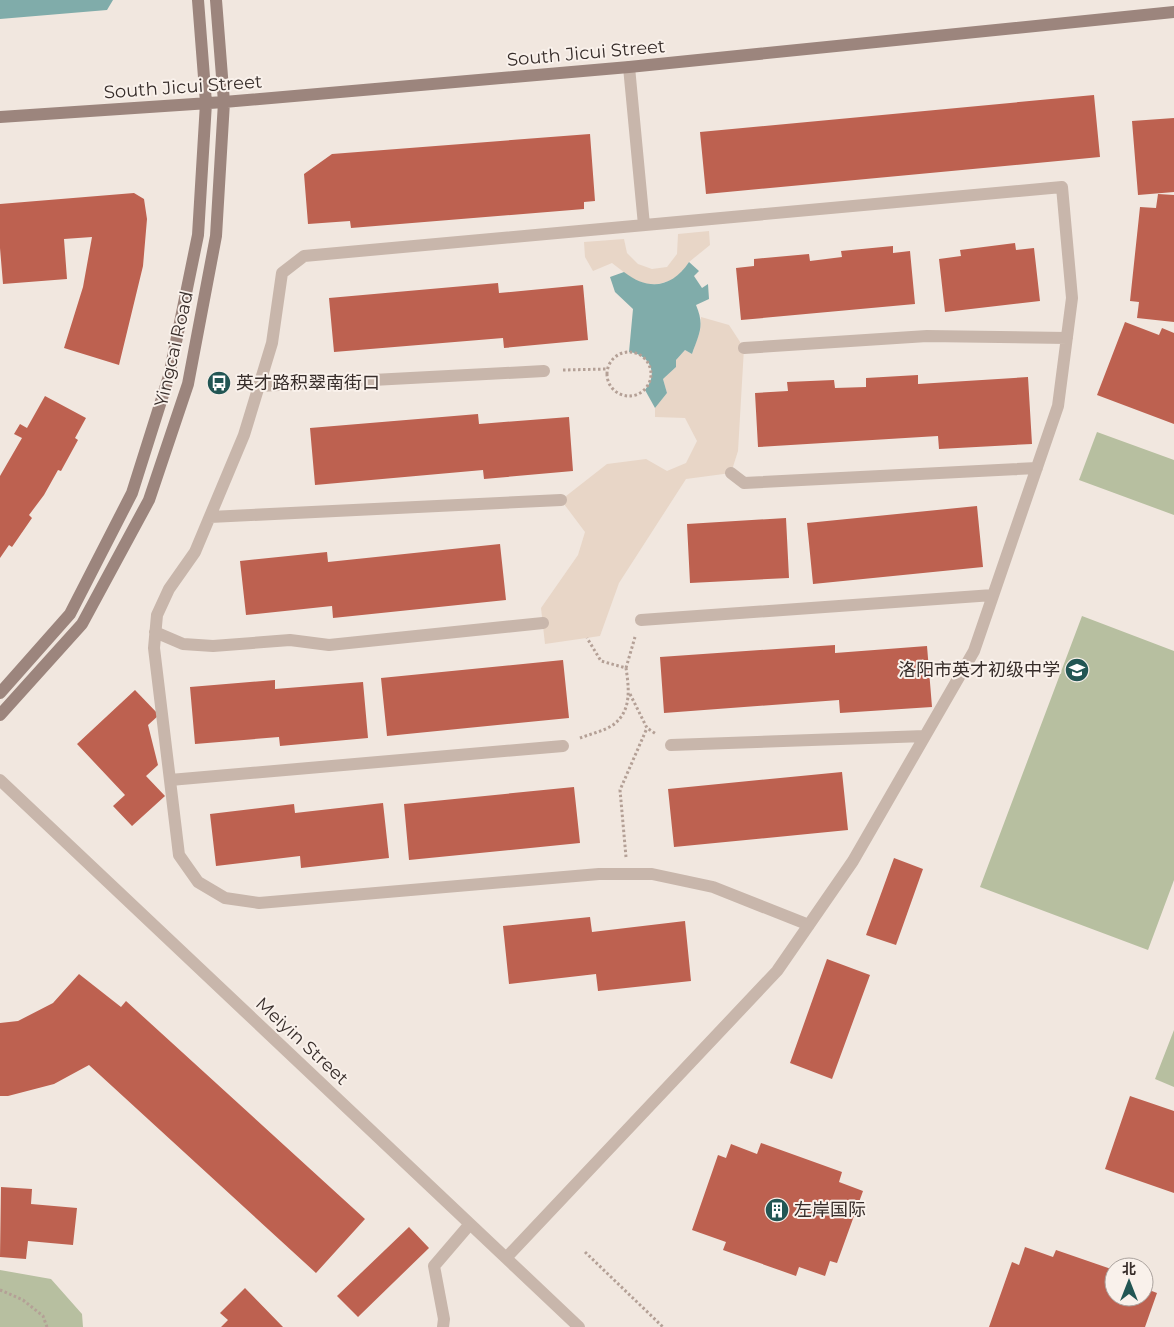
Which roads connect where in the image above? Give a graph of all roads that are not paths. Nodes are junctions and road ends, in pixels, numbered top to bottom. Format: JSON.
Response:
{"nodes":[{"id":1,"x":198,"y":0,"type":"edge"},
{"id":2,"x":216,"y":0,"type":"edge"},
{"id":3,"x":1174,"y":12,"type":"edge"},
{"id":4,"x":629,"y":67,"type":"junction"},
{"id":5,"x":224,"y":102,"type":"junction"},
{"id":6,"x":206,"y":103,"type":"junction"},
{"id":7,"x":0,"y":117,"type":"edge"},
{"id":8,"x":644,"y":225,"type":"junction"},
{"id":9,"x":1066,"y":338,"type":"junction"},
{"id":10,"x":744,"y":348,"type":"dead end"},
{"id":11,"x":544,"y":371,"type":"road end"},
{"id":12,"x":259,"y":386,"type":"junction"},
{"id":13,"x":1037,"y":468,"type":"junction"},
{"id":14,"x":731,"y":473,"type":"dead end"},
{"id":15,"x":561,"y":500,"type":"dead end"},
{"id":16,"x":210,"y":517,"type":"junction"},
{"id":17,"x":993,"y":595,"type":"junction"},
{"id":18,"x":640,"y":620,"type":"road end"},
{"id":19,"x":543,"y":623,"type":"dead end"},
{"id":20,"x":156,"y":632,"type":"junction"},
{"id":21,"x":0,"y":693,"type":"edge"},
{"id":22,"x":0,"y":715,"type":"edge"},
{"id":23,"x":925,"y":736,"type":"junction"},
{"id":24,"x":671,"y":745,"type":"road end"},
{"id":25,"x":563,"y":746,"type":"road end"},
{"id":26,"x":0,"y":780,"type":"edge"},
{"id":27,"x":170,"y":780,"type":"junction"},
{"id":28,"x":809,"y":925,"type":"junction"},
{"id":29,"x":470,"y":1224,"type":"junction"},
{"id":30,"x":506,"y":1258,"type":"junction"},
{"id":31,"x":443,"y":1327,"type":"edge"},
{"id":32,"x":579,"y":1327,"type":"edge"}],
"edges":[{"from":1,"to":6,"type":"main road","name":"Yingcai Road"},
{"from":2,"to":5,"type":"main road","name":"Yingcai Road"},
{"from":3,"to":4,"type":"main road","name":"South Jicui Street"},
{"from":4,"to":5,"type":"main road","name":"South Jicui Street"},
{"from":4,"to":8,"type":"street"},
{"from":5,"to":6,"type":"main road","name":"South Jicui Street"},
{"from":5,"to":22,"type":"main road","name":"Yingcai Road"},
{"from":6,"to":7,"type":"main road","name":"South Jicui Street"},
{"from":6,"to":21,"type":"main road","name":"Yingcai Road"},
{"from":8,"to":9,"type":"street"},
{"from":8,"to":12,"type":"street"},
{"from":9,"to":10,"type":"street"},
{"from":9,"to":13,"type":"street"},
{"from":11,"to":12,"type":"street"},
{"from":12,"to":16,"type":"street"},
{"from":13,"to":14,"type":"street"},
{"from":13,"to":17,"type":"street"},
{"from":15,"to":16,"type":"street"},
{"from":16,"to":20,"type":"street"},
{"from":17,"to":18,"type":"street"},
{"from":17,"to":23,"type":"street"},
{"from":19,"to":20,"type":"street"},
{"from":20,"to":27,"type":"street"},
{"from":23,"to":24,"type":"street"},
{"from":23,"to":28,"type":"street"},
{"from":25,"to":27,"type":"street"},
{"from":26,"to":29,"type":"street","name":"Meiyin Street"},
{"from":27,"to":28,"type":"street"},
{"from":28,"to":30,"type":"street"},
{"from":29,"to":30,"type":"street","name":"Meiyin Street"},
{"from":29,"to":31,"type":"street"},
{"from":30,"to":32,"type":"street","name":"Meiyin Street"}]}
